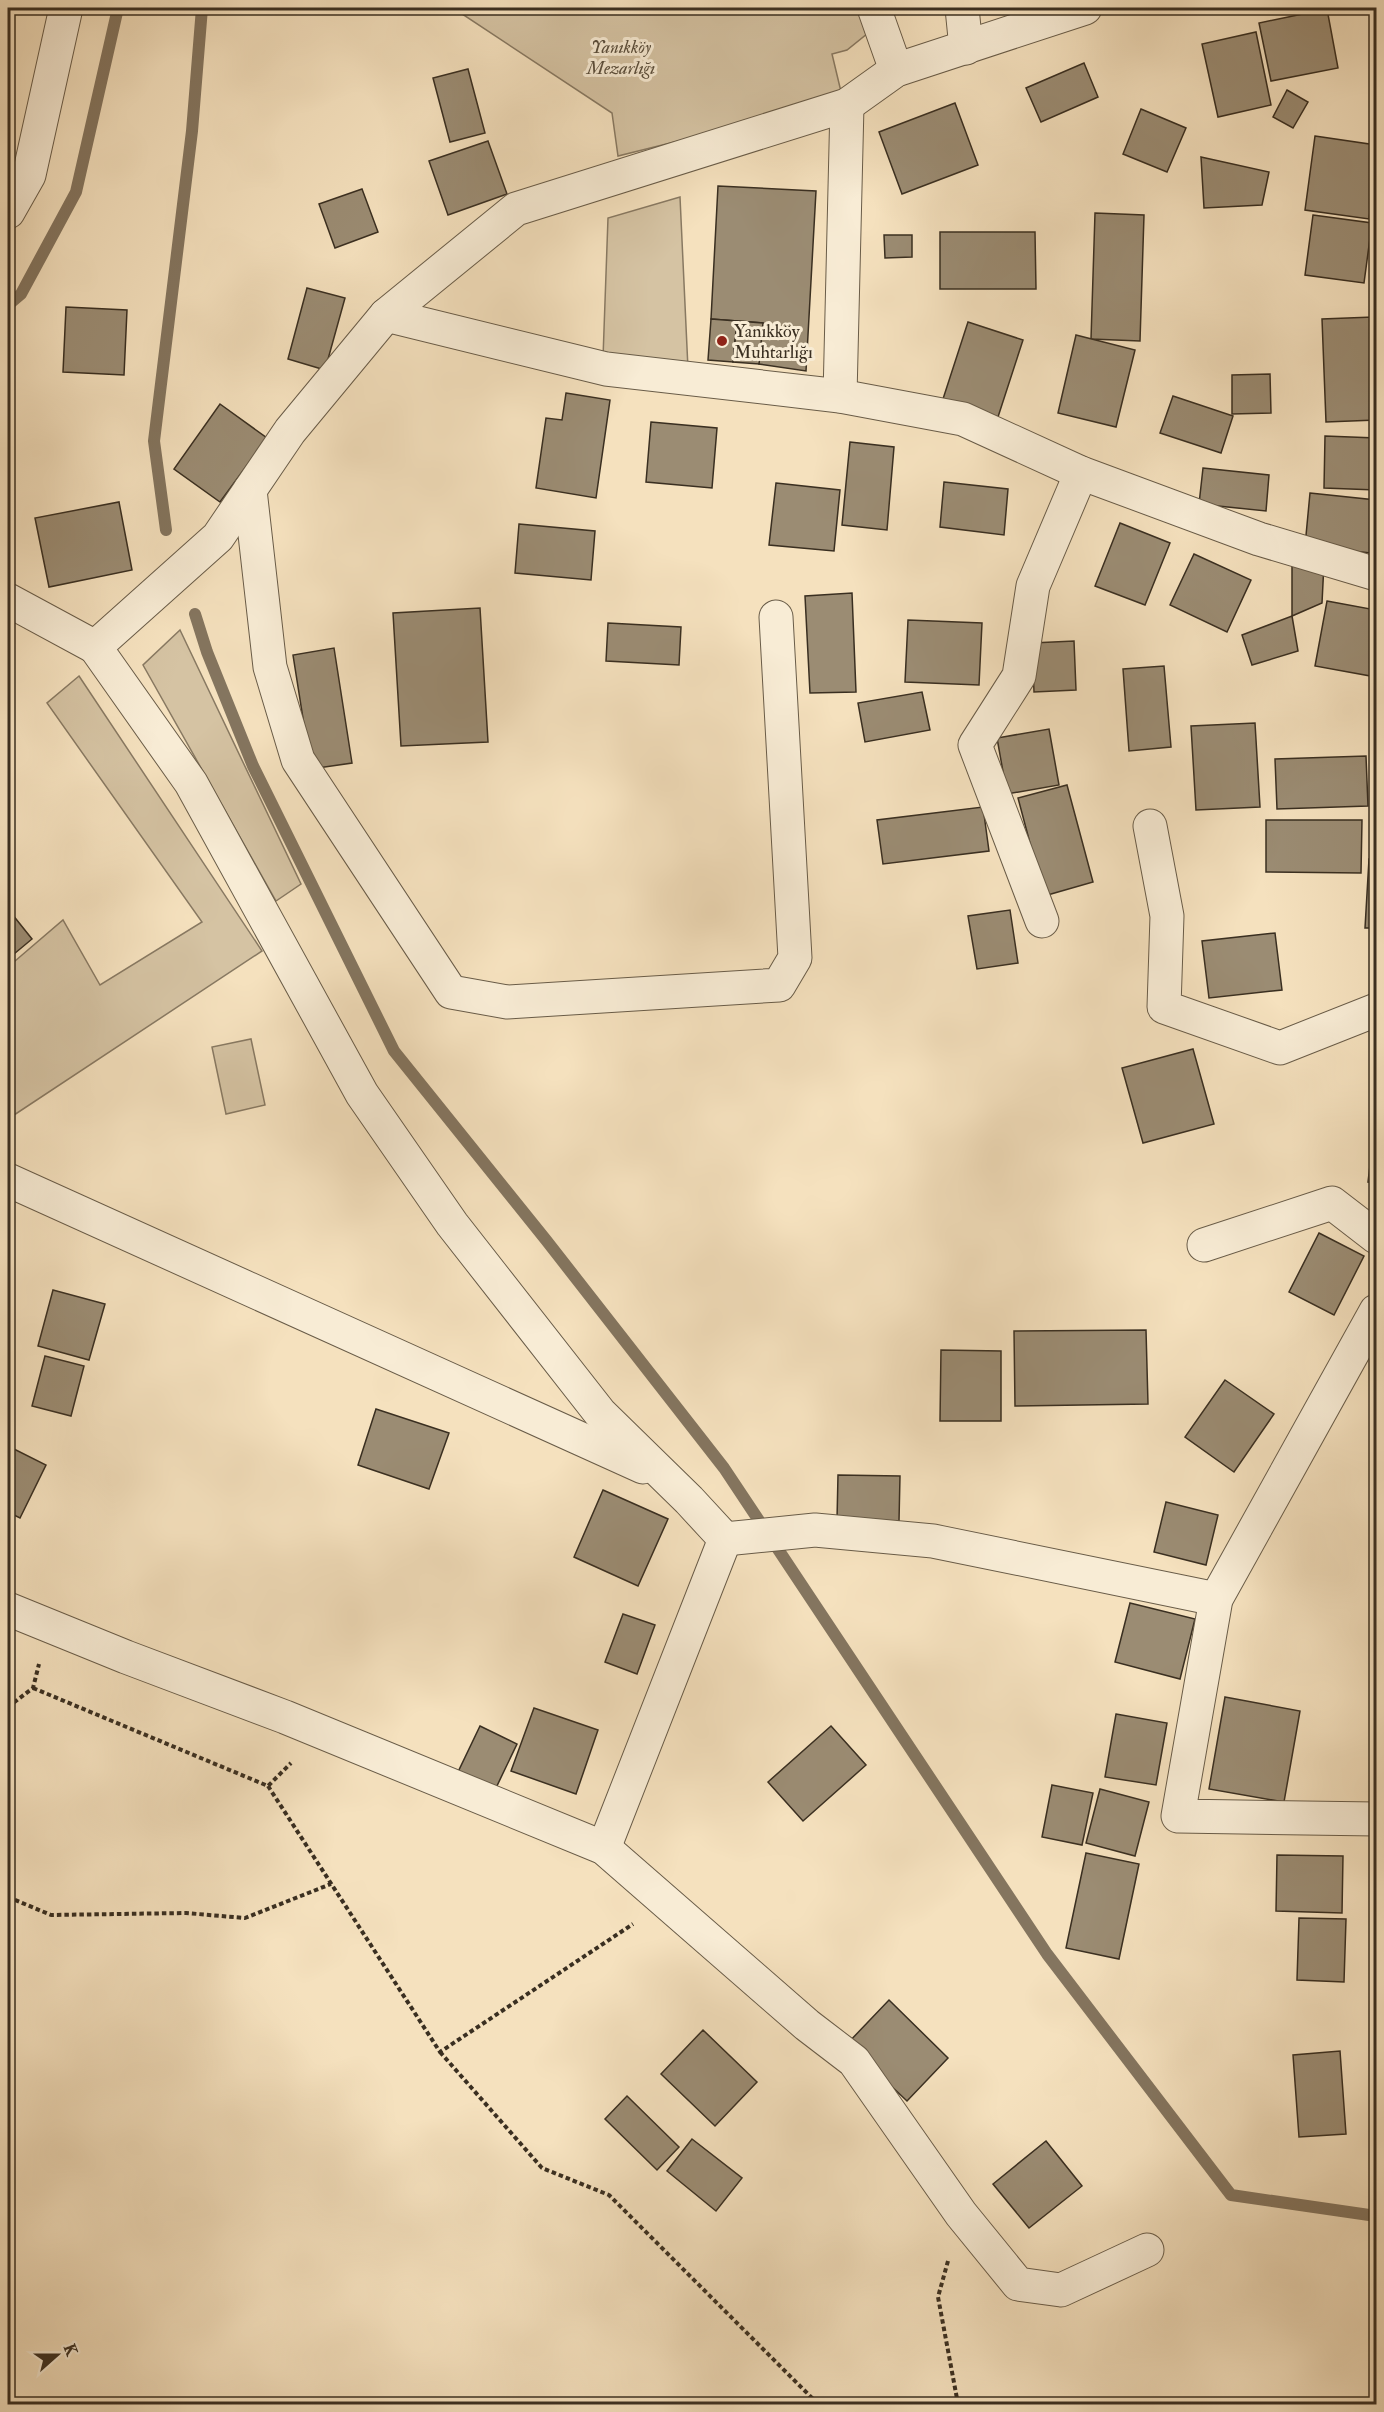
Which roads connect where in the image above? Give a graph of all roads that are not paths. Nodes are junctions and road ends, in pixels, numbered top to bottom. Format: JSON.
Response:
{"nodes":[{"id":1,"x":66,"y":8,"type":"edge"},
{"id":2,"x":874,"y":8,"type":"edge"},
{"id":3,"x":962,"y":8,"type":"edge"},
{"id":4,"x":1084,"y":8,"type":"edge"},
{"id":5,"x":966,"y":48,"type":"junction"},
{"id":6,"x":896,"y":70,"type":"junction"},
{"id":7,"x":847,"y":105,"type":"junction"},
{"id":8,"x":8,"y":212,"type":"edge"},
{"id":9,"x":386,"y":315,"type":"junction"},
{"id":10,"x":840,"y":396,"type":"junction"},
{"id":11,"x":1081,"y":473,"type":"junction"},
{"id":12,"x":250,"y":490,"type":"junction"},
{"id":13,"x":1377,"y":574,"type":"edge"},
{"id":14,"x":8,"y":600,"type":"edge"},
{"id":15,"x":776,"y":616,"type":"dead end"},
{"id":16,"x":95,"y":647,"type":"junction"},
{"id":17,"x":1150,"y":826,"type":"dead end"},
{"id":18,"x":1042,"y":921,"type":"dead end"},
{"id":19,"x":1377,"y":1010,"type":"edge"},
{"id":20,"x":8,"y":1180,"type":"edge"},
{"id":21,"x":1377,"y":1237,"type":"edge"},
{"id":22,"x":1204,"y":1245,"type":"dead end"},
{"id":23,"x":1377,"y":1311,"type":"edge"},
{"id":24,"x":665,"y":1477,"type":"junction"},
{"id":25,"x":732,"y":1538,"type":"junction"},
{"id":26,"x":1216,"y":1599,"type":"junction"},
{"id":27,"x":8,"y":1609,"type":"edge"},
{"id":28,"x":1377,"y":1819,"type":"edge"},
{"id":29,"x":604,"y":1848,"type":"junction"},
{"id":30,"x":1147,"y":2250,"type":"dead end"}],
"edges":[{"from":1,"to":8,"type":"street"},
{"from":2,"to":6,"type":"street"},
{"from":3,"to":5,"type":"street"},
{"from":4,"to":5,"type":"street"},
{"from":5,"to":6,"type":"street"},
{"from":6,"to":7,"type":"street"},
{"from":7,"to":9,"type":"street"},
{"from":7,"to":10,"type":"street"},
{"from":9,"to":10,"type":"street"},
{"from":9,"to":12,"type":"street"},
{"from":10,"to":11,"type":"street"},
{"from":11,"to":13,"type":"street"},
{"from":11,"to":18,"type":"street"},
{"from":12,"to":15,"type":"street"},
{"from":12,"to":16,"type":"street"},
{"from":14,"to":16,"type":"street"},
{"from":16,"to":24,"type":"street"},
{"from":17,"to":19,"type":"street"},
{"from":20,"to":24,"type":"street"},
{"from":21,"to":22,"type":"street"},
{"from":23,"to":26,"type":"street"},
{"from":24,"to":25,"type":"street"},
{"from":25,"to":26,"type":"street"},
{"from":25,"to":29,"type":"street"},
{"from":26,"to":28,"type":"street"},
{"from":27,"to":29,"type":"street"},
{"from":29,"to":30,"type":"street"}]}
